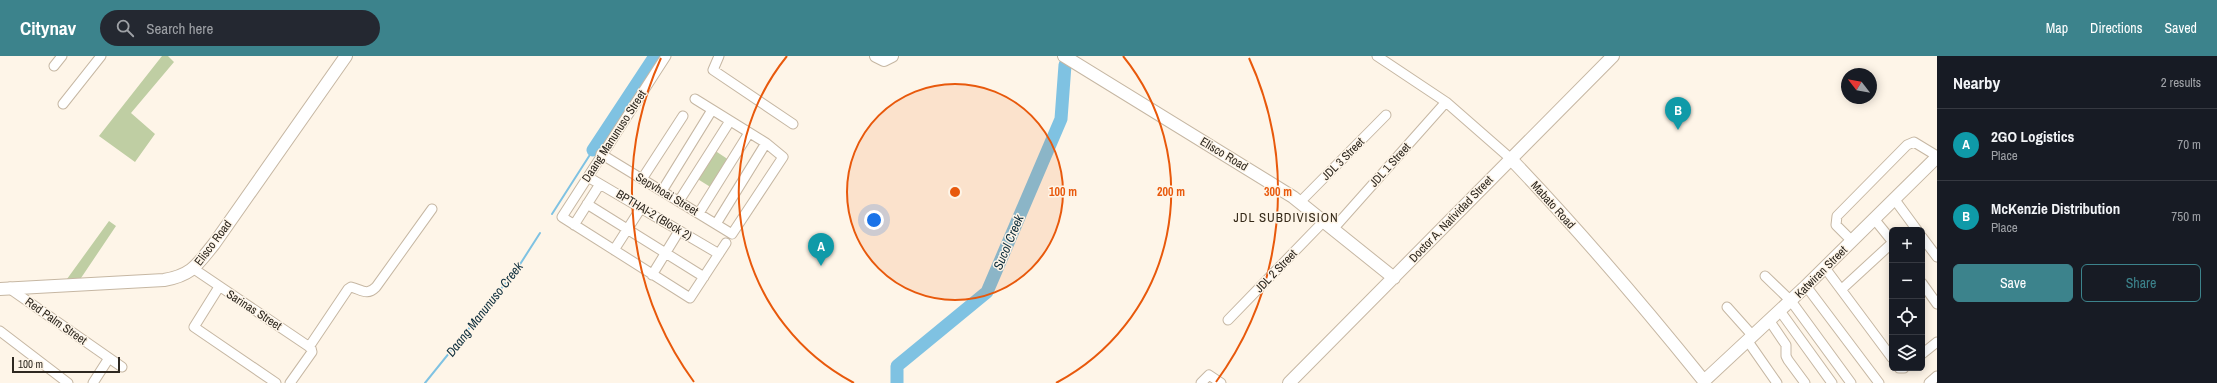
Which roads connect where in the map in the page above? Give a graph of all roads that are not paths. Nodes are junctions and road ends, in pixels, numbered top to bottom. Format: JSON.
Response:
{"nodes":[{"id":1,"x":62,"y":56,"type":"edge"},
{"id":2,"x":101,"y":56,"type":"edge"},
{"id":3,"x":346,"y":56,"type":"edge"},
{"id":4,"x":666,"y":56,"type":"edge"},
{"id":5,"x":719,"y":56,"type":"edge"},
{"id":6,"x":876,"y":56,"type":"edge"},
{"id":7,"x":892,"y":56,"type":"edge"},
{"id":8,"x":1064,"y":56,"type":"edge"},
{"id":9,"x":1377,"y":56,"type":"edge"},
{"id":10,"x":1613,"y":56,"type":"edge"},
{"id":11,"x":54,"y":66,"type":"dead end"},
{"id":12,"x":695,"y":99,"type":"dead end"},
{"id":13,"x":1446,"y":102,"type":"junction"},
{"id":14,"x":63,"y":104,"type":"dead end"},
{"id":15,"x":712,"y":110,"type":"junction"},
{"id":16,"x":1386,"y":115,"type":"dead end"},
{"id":17,"x":683,"y":116,"type":"dead end"},
{"id":18,"x":730,"y":121,"type":"junction"},
{"id":19,"x":793,"y":124,"type":"dead end"},
{"id":20,"x":750,"y":133,"type":"junction"},
{"id":21,"x":766,"y":143,"type":"junction"},
{"id":22,"x":601,"y":154,"type":"junction"},
{"id":23,"x":1937,"y":157,"type":"edge"},
{"id":24,"x":1510,"y":158,"type":"junction"},
{"id":25,"x":588,"y":177,"type":"junction"},
{"id":26,"x":642,"y":179,"type":"junction"},
{"id":27,"x":600,"y":184,"type":"junction"},
{"id":28,"x":662,"y":191,"type":"junction"},
{"id":29,"x":1896,"y":200,"type":"junction"},
{"id":30,"x":679,"y":201,"type":"junction"},
{"id":31,"x":1300,"y":202,"type":"junction"},
{"id":32,"x":587,"y":204,"type":"junction"},
{"id":33,"x":432,"y":208,"type":"dead end"},
{"id":34,"x":641,"y":208,"type":"junction"},
{"id":35,"x":699,"y":213,"type":"junction"},
{"id":36,"x":1876,"y":220,"type":"junction"},
{"id":37,"x":716,"y":224,"type":"junction"},
{"id":38,"x":574,"y":225,"type":"junction"},
{"id":39,"x":1329,"y":225,"type":"junction"},
{"id":40,"x":1915,"y":227,"type":"edge"},
{"id":41,"x":627,"y":229,"type":"junction"},
{"id":42,"x":679,"y":231,"type":"junction"},
{"id":43,"x":1889,"y":238,"type":"edge"},
{"id":44,"x":1852,"y":241,"type":"junction"},
{"id":45,"x":1925,"y":241,"type":"edge"},
{"id":46,"x":726,"y":243,"type":"dead end"},
{"id":47,"x":1889,"y":245,"type":"edge"},
{"id":48,"x":614,"y":250,"type":"junction"},
{"id":49,"x":666,"y":253,"type":"junction"},
{"id":50,"x":719,"y":254,"type":"junction"},
{"id":51,"x":1937,"y":257,"type":"edge"},
{"id":52,"x":1825,"y":268,"type":"junction"},
{"id":53,"x":194,"y":269,"type":"junction"},
{"id":54,"x":652,"y":274,"type":"junction"},
{"id":55,"x":1765,"y":276,"type":"dead end"},
{"id":56,"x":704,"y":277,"type":"junction"},
{"id":57,"x":1394,"y":278,"type":"junction"},
{"id":58,"x":1806,"y":286,"type":"junction"},
{"id":59,"x":219,"y":287,"type":"junction"},
{"id":60,"x":1925,"y":287,"type":"edge"},
{"id":61,"x":5,"y":288,"type":"edge"},
{"id":62,"x":1842,"y":289,"type":"junction"},
{"id":63,"x":1791,"y":301,"type":"junction"},
{"id":64,"x":1937,"y":304,"type":"edge"},
{"id":65,"x":1727,"y":308,"type":"dead end"},
{"id":66,"x":1780,"y":311,"type":"junction"},
{"id":67,"x":1228,"y":320,"type":"dead end"},
{"id":68,"x":1769,"y":320,"type":"junction"},
{"id":69,"x":0,"y":331,"type":"edge"},
{"id":70,"x":1750,"y":338,"type":"junction"},
{"id":71,"x":1937,"y":342,"type":"edge"},
{"id":72,"x":311,"y":349,"type":"junction"},
{"id":73,"x":1925,"y":352,"type":"edge"},
{"id":74,"x":1889,"y":354,"type":"edge"},
{"id":75,"x":109,"y":358,"type":"junction"},
{"id":76,"x":122,"y":367,"type":"dead end"},
{"id":77,"x":1937,"y":376,"type":"edge"},
{"id":78,"x":1703,"y":382,"type":"edge"},
{"id":79,"x":68,"y":383,"type":"edge"},
{"id":80,"x":93,"y":383,"type":"edge"},
{"id":81,"x":276,"y":383,"type":"edge"},
{"id":82,"x":290,"y":383,"type":"edge"},
{"id":83,"x":1200,"y":383,"type":"edge"},
{"id":84,"x":1221,"y":383,"type":"edge"},
{"id":85,"x":1289,"y":383,"type":"edge"},
{"id":86,"x":1777,"y":383,"type":"edge"},
{"id":87,"x":1805,"y":383,"type":"edge"},
{"id":88,"x":1832,"y":383,"type":"edge"},
{"id":89,"x":1851,"y":383,"type":"edge"},
{"id":90,"x":1879,"y":383,"type":"edge"},
{"id":91,"x":1929,"y":383,"type":"edge"}],
"edges":[{"from":1,"to":11,"type":"street"},
{"from":2,"to":14,"type":"street"},
{"from":3,"to":53,"type":"main road","name":"Elisco Road"},
{"from":4,"to":22,"type":"street","name":"Daang Manunuso Street"},
{"from":5,"to":19,"type":"street"},
{"from":6,"to":7,"type":"main road"},
{"from":8,"to":31,"type":"main road","name":"Elisco Road"},
{"from":9,"to":13,"type":"street","name":"Mabato Road"},
{"from":10,"to":24,"type":"main road","name":"Doctor A. Natividad Street"},
{"from":12,"to":15,"type":"street"},
{"from":13,"to":24,"type":"street","name":"Mabato Road"},
{"from":13,"to":39,"type":"street","name":"JDL 1 Street"},
{"from":15,"to":18,"type":"street"},
{"from":15,"to":28,"type":"street"},
{"from":16,"to":31,"type":"street","name":"JDL 3 Street"},
{"from":17,"to":26,"type":"street"},
{"from":18,"to":20,"type":"street"},
{"from":18,"to":30,"type":"street"},
{"from":20,"to":21,"type":"street"},
{"from":20,"to":35,"type":"street"},
{"from":21,"to":37,"type":"street"},
{"from":21,"to":37,"type":"street","name":"Sepvhoai Street"},
{"from":22,"to":25,"type":"street","name":"Daang Manunuso Street"},
{"from":22,"to":26,"type":"street","name":"Sepvhoai Street"},
{"from":23,"to":29,"type":"main road","name":"Katwiran Street"},
{"from":23,"to":44,"type":"street"},
{"from":24,"to":57,"type":"main road","name":"Doctor A. Natividad Street"},
{"from":24,"to":78,"type":"main road","name":"Mabato Road"},
{"from":25,"to":27,"type":"street","name":"BPTHAI-2 (Block 2)"},
{"from":25,"to":38,"type":"street","name":"Daang Manunuso Street"},
{"from":26,"to":28,"type":"street","name":"Sepvhoai Street"},
{"from":27,"to":32,"type":"street"},
{"from":27,"to":34,"type":"street","name":"BPTHAI-2 (Block 2)"},
{"from":28,"to":30,"type":"street","name":"Sepvhoai Street"},
{"from":29,"to":36,"type":"main road","name":"Katwiran Street"},
{"from":29,"to":40,"type":"street"},
{"from":30,"to":35,"type":"street","name":"Sepvhoai Street"},
{"from":31,"to":39,"type":"main road","name":"Elisco Road"},
{"from":32,"to":38,"type":"street"},
{"from":32,"to":41,"type":"street"},
{"from":33,"to":72,"type":"street"},
{"from":34,"to":41,"type":"street"},
{"from":34,"to":42,"type":"street","name":"BPTHAI-2 (Block 2)"},
{"from":35,"to":37,"type":"street","name":"Sepvhoai Street"},
{"from":36,"to":43,"type":"street"},
{"from":36,"to":44,"type":"main road","name":"Katwiran Street"},
{"from":38,"to":48,"type":"street"},
{"from":39,"to":57,"type":"main road","name":"Elisco Road"},
{"from":39,"to":67,"type":"street","name":"JDL 2 Street"},
{"from":41,"to":48,"type":"street"},
{"from":41,"to":49,"type":"street"},
{"from":42,"to":49,"type":"street"},
{"from":42,"to":50,"type":"street","name":"BPTHAI-2 (Block 2)"},
{"from":44,"to":52,"type":"main road","name":"Katwiran Street"},
{"from":45,"to":51,"type":"street"},
{"from":46,"to":50,"type":"street"},
{"from":47,"to":62,"type":"street"},
{"from":48,"to":54,"type":"street"},
{"from":49,"to":54,"type":"street"},
{"from":49,"to":56,"type":"street"},
{"from":50,"to":56,"type":"street"},
{"from":52,"to":58,"type":"main road","name":"Katwiran Street"},
{"from":52,"to":62,"type":"street"},
{"from":53,"to":59,"type":"street","name":"Sarinas Street"},
{"from":53,"to":61,"type":"main road","name":"Elisco Road"},
{"from":54,"to":56,"type":"street"},
{"from":55,"to":63,"type":"street"},
{"from":57,"to":85,"type":"main road","name":"Doctor A. Natividad Street"},
{"from":58,"to":63,"type":"main road","name":"Katwiran Street"},
{"from":58,"to":90,"type":"street"},
{"from":59,"to":72,"type":"street","name":"Sarinas Street"},
{"from":59,"to":81,"type":"street"},
{"from":60,"to":64,"type":"street"},
{"from":61,"to":75,"type":"street","name":"Red Palm Street"},
{"from":62,"to":74,"type":"street"},
{"from":63,"to":66,"type":"main road","name":"Katwiran Street"},
{"from":63,"to":89,"type":"street"},
{"from":65,"to":70,"type":"street"},
{"from":66,"to":68,"type":"main road","name":"Katwiran Street"},
{"from":66,"to":88,"type":"street"},
{"from":68,"to":70,"type":"main road","name":"Katwiran Street"},
{"from":68,"to":87,"type":"street"},
{"from":69,"to":79,"type":"street"},
{"from":70,"to":78,"type":"main road","name":"Katwiran Street"},
{"from":70,"to":86,"type":"street"},
{"from":71,"to":73,"type":"street"},
{"from":72,"to":82,"type":"street"},
{"from":75,"to":76,"type":"street","name":"Red Palm Street"},
{"from":75,"to":80,"type":"street"},
{"from":77,"to":91,"type":"street"},
{"from":83,"to":84,"type":"street"}]}
